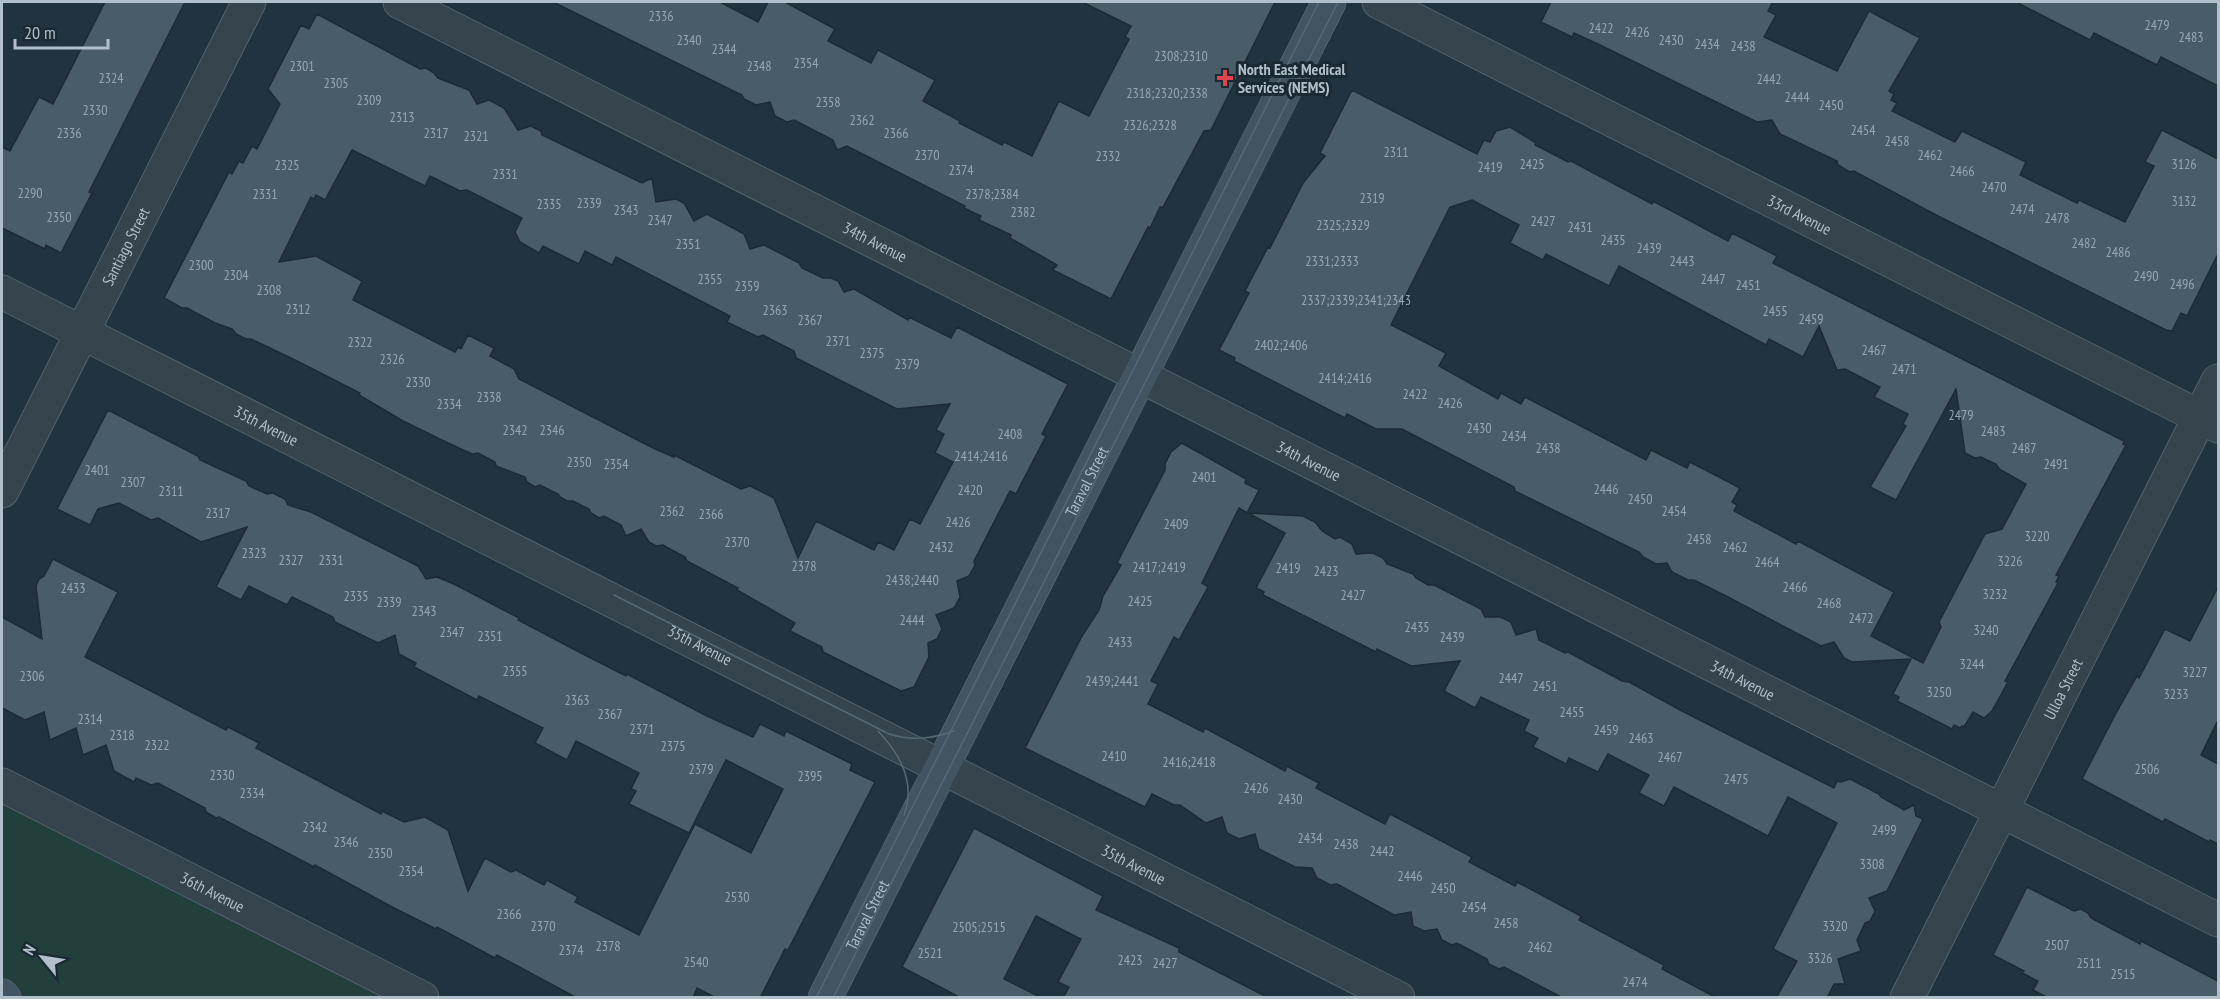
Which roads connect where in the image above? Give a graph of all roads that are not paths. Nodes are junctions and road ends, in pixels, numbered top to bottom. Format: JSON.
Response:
{"nodes":[{"id":1,"x":249,"y":2,"type":"edge"},
{"id":2,"x":400,"y":2,"type":"edge"},
{"id":3,"x":1329,"y":2,"type":"edge"},
{"id":4,"x":1379,"y":2,"type":"edge"},
{"id":5,"x":2,"y":292,"type":"edge"},
{"id":6,"x":81,"y":332,"type":"junction"},
{"id":7,"x":1140,"y":376,"type":"junction"},
{"id":8,"x":2218,"y":381,"type":"edge"},
{"id":9,"x":2210,"y":421,"type":"edge"},
{"id":10,"x":2,"y":491,"type":"edge"},
{"id":11,"x":942,"y":767,"type":"junction"},
{"id":12,"x":2,"y":785,"type":"edge"},
{"id":13,"x":2001,"y":811,"type":"junction"},
{"id":14,"x":2218,"y":920,"type":"edge"},
{"id":15,"x":844,"y":963,"type":"junction"},
{"id":16,"x":422,"y":998,"type":"edge"},
{"id":17,"x":805,"y":998,"type":"edge"},
{"id":18,"x":825,"y":998,"type":"edge"},
{"id":19,"x":841,"y":998,"type":"edge"},
{"id":20,"x":1398,"y":998,"type":"edge"},
{"id":21,"x":1907,"y":998,"type":"edge"}],
"edges":[{"from":1,"to":6,"type":"street","name":"Santiago Street"},
{"from":2,"to":7,"type":"street","name":"34th Avenue"},
{"from":3,"to":7,"type":"street","name":"Taraval Street"},
{"from":4,"to":9,"type":"street","name":"33rd Avenue"},
{"from":5,"to":6,"type":"street","name":"35th Avenue"},
{"from":6,"to":10,"type":"street","name":"Santiago Street"},
{"from":6,"to":11,"type":"street","name":"35th Avenue"},
{"from":7,"to":11,"type":"street","name":"Taraval Street"},
{"from":7,"to":13,"type":"street","name":"34th Avenue"},
{"from":8,"to":9,"type":"street","name":"Ulloa Street"},
{"from":9,"to":13,"type":"street","name":"Ulloa Street"},
{"from":11,"to":15,"type":"street","name":"Taraval Street"},
{"from":11,"to":20,"type":"street","name":"35th Avenue"},
{"from":12,"to":16,"type":"street","name":"36th Avenue"},
{"from":13,"to":14,"type":"street","name":"34th Avenue"},
{"from":13,"to":21,"type":"street","name":"Ulloa Street"},
{"from":15,"to":17,"type":"street","name":"Taraval Street"},
{"from":15,"to":18,"type":"street","name":"Taraval Street"},
{"from":15,"to":19,"type":"street","name":"Taraval Street"}]}
